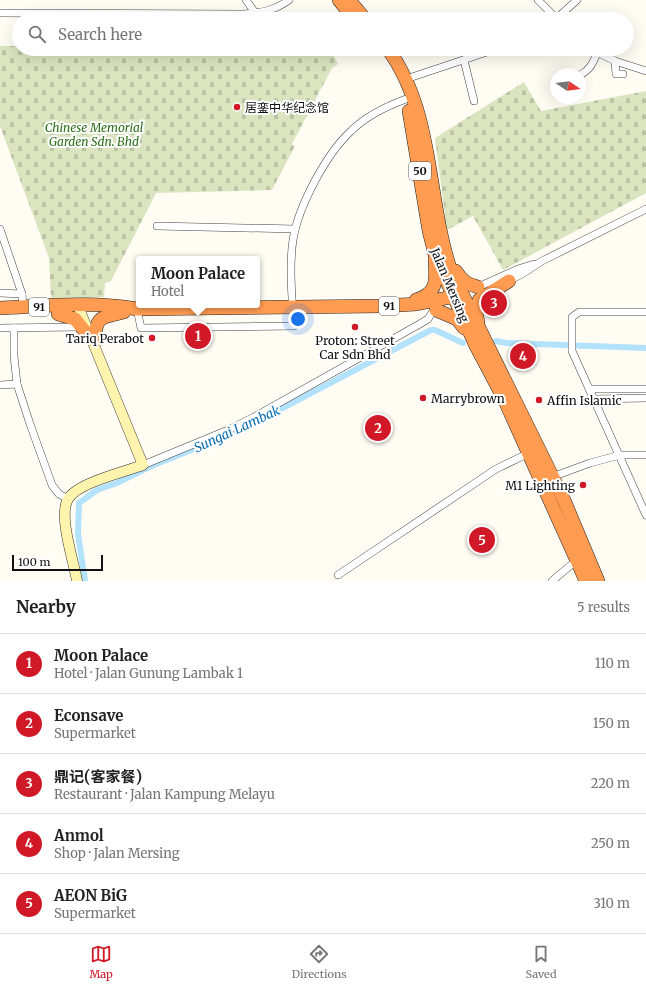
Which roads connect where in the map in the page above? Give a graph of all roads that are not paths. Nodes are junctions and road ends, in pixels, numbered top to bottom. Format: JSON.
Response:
{"nodes":[{"id":1,"x":246,"y":0,"type":"edge"},
{"id":2,"x":289,"y":0,"type":"edge"},
{"id":3,"x":339,"y":0,"type":"edge"},
{"id":4,"x":349,"y":0,"type":"edge"},
{"id":5,"x":538,"y":0,"type":"edge"},
{"id":6,"x":577,"y":0,"type":"edge"},
{"id":7,"x":255,"y":12,"type":"edge"},
{"id":8,"x":263,"y":12,"type":"edge"},
{"id":9,"x":348,"y":12,"type":"edge"},
{"id":10,"x":359,"y":12,"type":"edge"},
{"id":11,"x":550,"y":12,"type":"edge"},
{"id":12,"x":564,"y":12,"type":"edge"},
{"id":13,"x":0,"y":13,"type":"edge"},
{"id":14,"x":12,"y":13,"type":"edge"},
{"id":15,"x":383,"y":56,"type":"edge"},
{"id":16,"x":392,"y":56,"type":"edge"},
{"id":17,"x":476,"y":56,"type":"edge"},
{"id":18,"x":593,"y":56,"type":"edge"},
{"id":19,"x":605,"y":56,"type":"edge"},
{"id":20,"x":464,"y":60,"type":"junction"},
{"id":21,"x":616,"y":61,"type":"junction"},
{"id":22,"x":646,"y":71,"type":"edge"},
{"id":23,"x":586,"y":72,"type":"edge"},
{"id":24,"x":623,"y":74,"type":"dead end"},
{"id":25,"x":406,"y":79,"type":"junction"},
{"id":26,"x":406,"y":99,"type":"junction"},
{"id":27,"x":474,"y":101,"type":"dead end"},
{"id":28,"x":646,"y":205,"type":"edge"},
{"id":29,"x":646,"y":209,"type":"edge"},
{"id":30,"x":632,"y":214,"type":"junction"},
{"id":31,"x":157,"y":226,"type":"dead end"},
{"id":32,"x":296,"y":229,"type":"junction"},
{"id":33,"x":1,"y":232,"type":"edge"},
{"id":34,"x":444,"y":244,"type":"junction"},
{"id":35,"x":435,"y":255,"type":"junction"},
{"id":36,"x":542,"y":261,"type":"junction"},
{"id":37,"x":509,"y":280,"type":"junction"},
{"id":38,"x":478,"y":287,"type":"junction"},
{"id":39,"x":0,"y":293,"type":"edge"},
{"id":40,"x":22,"y":294,"type":"junction"},
{"id":41,"x":459,"y":299,"type":"junction"},
{"id":42,"x":382,"y":306,"type":"junction"},
{"id":43,"x":23,"y":307,"type":"junction"},
{"id":44,"x":323,"y":307,"type":"junction"},
{"id":45,"x":0,"y":308,"type":"edge"},
{"id":46,"x":293,"y":308,"type":"junction"},
{"id":47,"x":137,"y":309,"type":"junction"},
{"id":48,"x":82,"y":310,"type":"junction"},
{"id":49,"x":435,"y":310,"type":"junction"},
{"id":50,"x":0,"y":312,"type":"edge"},
{"id":51,"x":124,"y":312,"type":"junction"},
{"id":52,"x":646,"y":312,"type":"edge"},
{"id":53,"x":58,"y":314,"type":"junction"},
{"id":54,"x":81,"y":327,"type":"junction"},
{"id":55,"x":0,"y":328,"type":"edge"},
{"id":56,"x":14,"y":328,"type":"junction"},
{"id":57,"x":479,"y":338,"type":"junction"},
{"id":58,"x":94,"y":344,"type":"junction"},
{"id":59,"x":17,"y":384,"type":"junction"},
{"id":60,"x":0,"y":385,"type":"edge"},
{"id":61,"x":590,"y":389,"type":"junction"},
{"id":62,"x":646,"y":389,"type":"edge"},
{"id":63,"x":646,"y":398,"type":"edge"},
{"id":64,"x":594,"y":399,"type":"junction"},
{"id":65,"x":529,"y":453,"type":"junction"},
{"id":66,"x":620,"y":455,"type":"junction"},
{"id":67,"x":646,"y":456,"type":"edge"},
{"id":68,"x":142,"y":465,"type":"junction"},
{"id":69,"x":552,"y":477,"type":"junction"},
{"id":70,"x":68,"y":499,"type":"junction"},
{"id":71,"x":646,"y":515,"type":"edge"},
{"id":72,"x":576,"y":560,"type":"junction"},
{"id":73,"x":338,"y":575,"type":"dead end"},
{"id":74,"x":77,"y":581,"type":"edge"},
{"id":75,"x":552,"y":581,"type":"edge"},
{"id":76,"x":586,"y":581,"type":"edge"},
{"id":77,"x":598,"y":581,"type":"edge"}],
"edges":[{"from":1,"to":7,"type":"street"},
{"from":2,"to":8,"type":"street"},
{"from":3,"to":9,"type":"highway"},
{"from":4,"to":10,"type":"highway"},
{"from":5,"to":11,"type":"street"},
{"from":6,"to":12,"type":"street"},
{"from":13,"to":14,"type":"street"},
{"from":15,"to":26,"type":"highway","name":"Jalan Mersing","number":"50"},
{"from":16,"to":25,"type":"highway","name":"Jalan Mersing","number":"50"},
{"from":17,"to":20,"type":"street"},
{"from":18,"to":23,"type":"street"},
{"from":19,"to":21,"type":"street"},
{"from":20,"to":25,"type":"street"},
{"from":20,"to":27,"type":"street"},
{"from":21,"to":22,"type":"street"},
{"from":21,"to":24,"type":"street"},
{"from":25,"to":34,"type":"highway","name":"Jalan Mersing","number":"50"},
{"from":26,"to":32,"type":"street"},
{"from":26,"to":35,"type":"highway","name":"Jalan Mersing","number":"50"},
{"from":28,"to":30,"type":"street"},
{"from":29,"to":30,"type":"street"},
{"from":30,"to":36,"type":"street"},
{"from":31,"to":32,"type":"street"},
{"from":32,"to":46,"type":"street"},
{"from":33,"to":40,"type":"street"},
{"from":34,"to":38,"type":"highway"},
{"from":34,"to":41,"type":"highway","name":"Jalan Mersing","number":"50"},
{"from":35,"to":41,"type":"highway","name":"Jalan Mersing","number":"50"},
{"from":35,"to":42,"type":"highway"},
{"from":36,"to":37,"type":"street"},
{"from":36,"to":38,"type":"street"},
{"from":37,"to":41,"type":"street"},
{"from":37,"to":57,"type":"highway"},
{"from":38,"to":41,"type":"street"},
{"from":39,"to":40,"type":"street"},
{"from":40,"to":43,"type":"street"},
{"from":41,"to":42,"type":"highway","number":"91"},
{"from":41,"to":49,"type":"highway","number":"91"},
{"from":41,"to":57,"type":"highway","name":"Jalan Mersing","number":"50"},
{"from":42,"to":44,"type":"highway","number":"91"},
{"from":43,"to":45,"type":"highway","number":"91"},
{"from":43,"to":48,"type":"highway","number":"91"},
{"from":44,"to":46,"type":"highway","number":"91"},
{"from":44,"to":49,"type":"highway","number":"91"},
{"from":46,"to":47,"type":"highway","number":"91"},
{"from":46,"to":47,"type":"street"},
{"from":47,"to":48,"type":"highway","number":"91"},
{"from":47,"to":51,"type":"highway","number":"91"},
{"from":48,"to":51,"type":"highway","number":"91"},
{"from":48,"to":53,"type":"highway","number":"91"},
{"from":48,"to":58,"type":"street"},
{"from":49,"to":57,"type":"highway"},
{"from":49,"to":68,"type":"street"},
{"from":50,"to":53,"type":"highway","number":"91"},
{"from":51,"to":58,"type":"highway"},
{"from":52,"to":61,"type":"street"},
{"from":53,"to":54,"type":"highway"},
{"from":54,"to":56,"type":"street"},
{"from":54,"to":58,"type":"highway"},
{"from":55,"to":56,"type":"street"},
{"from":56,"to":59,"type":"street"},
{"from":57,"to":65,"type":"highway","name":"Jalan Mersing","number":"50"},
{"from":57,"to":69,"type":"highway","name":"Jalan Mersing","number":"50"},
{"from":58,"to":68,"type":"street"},
{"from":59,"to":60,"type":"street"},
{"from":59,"to":70,"type":"street"},
{"from":61,"to":62,"type":"street"},
{"from":61,"to":64,"type":"street"},
{"from":63,"to":64,"type":"street"},
{"from":64,"to":66,"type":"street"},
{"from":65,"to":72,"type":"highway","name":"Jalan Mersing","number":"50"},
{"from":65,"to":73,"type":"street"},
{"from":66,"to":67,"type":"street"},
{"from":66,"to":69,"type":"street"},
{"from":66,"to":71,"type":"street"},
{"from":68,"to":70,"type":"street"},
{"from":69,"to":77,"type":"highway","name":"Jalan Mersing","number":"50"},
{"from":70,"to":74,"type":"street"},
{"from":72,"to":75,"type":"street"},
{"from":72,"to":76,"type":"highway","name":"Jalan Mersing","number":"50"}]}
